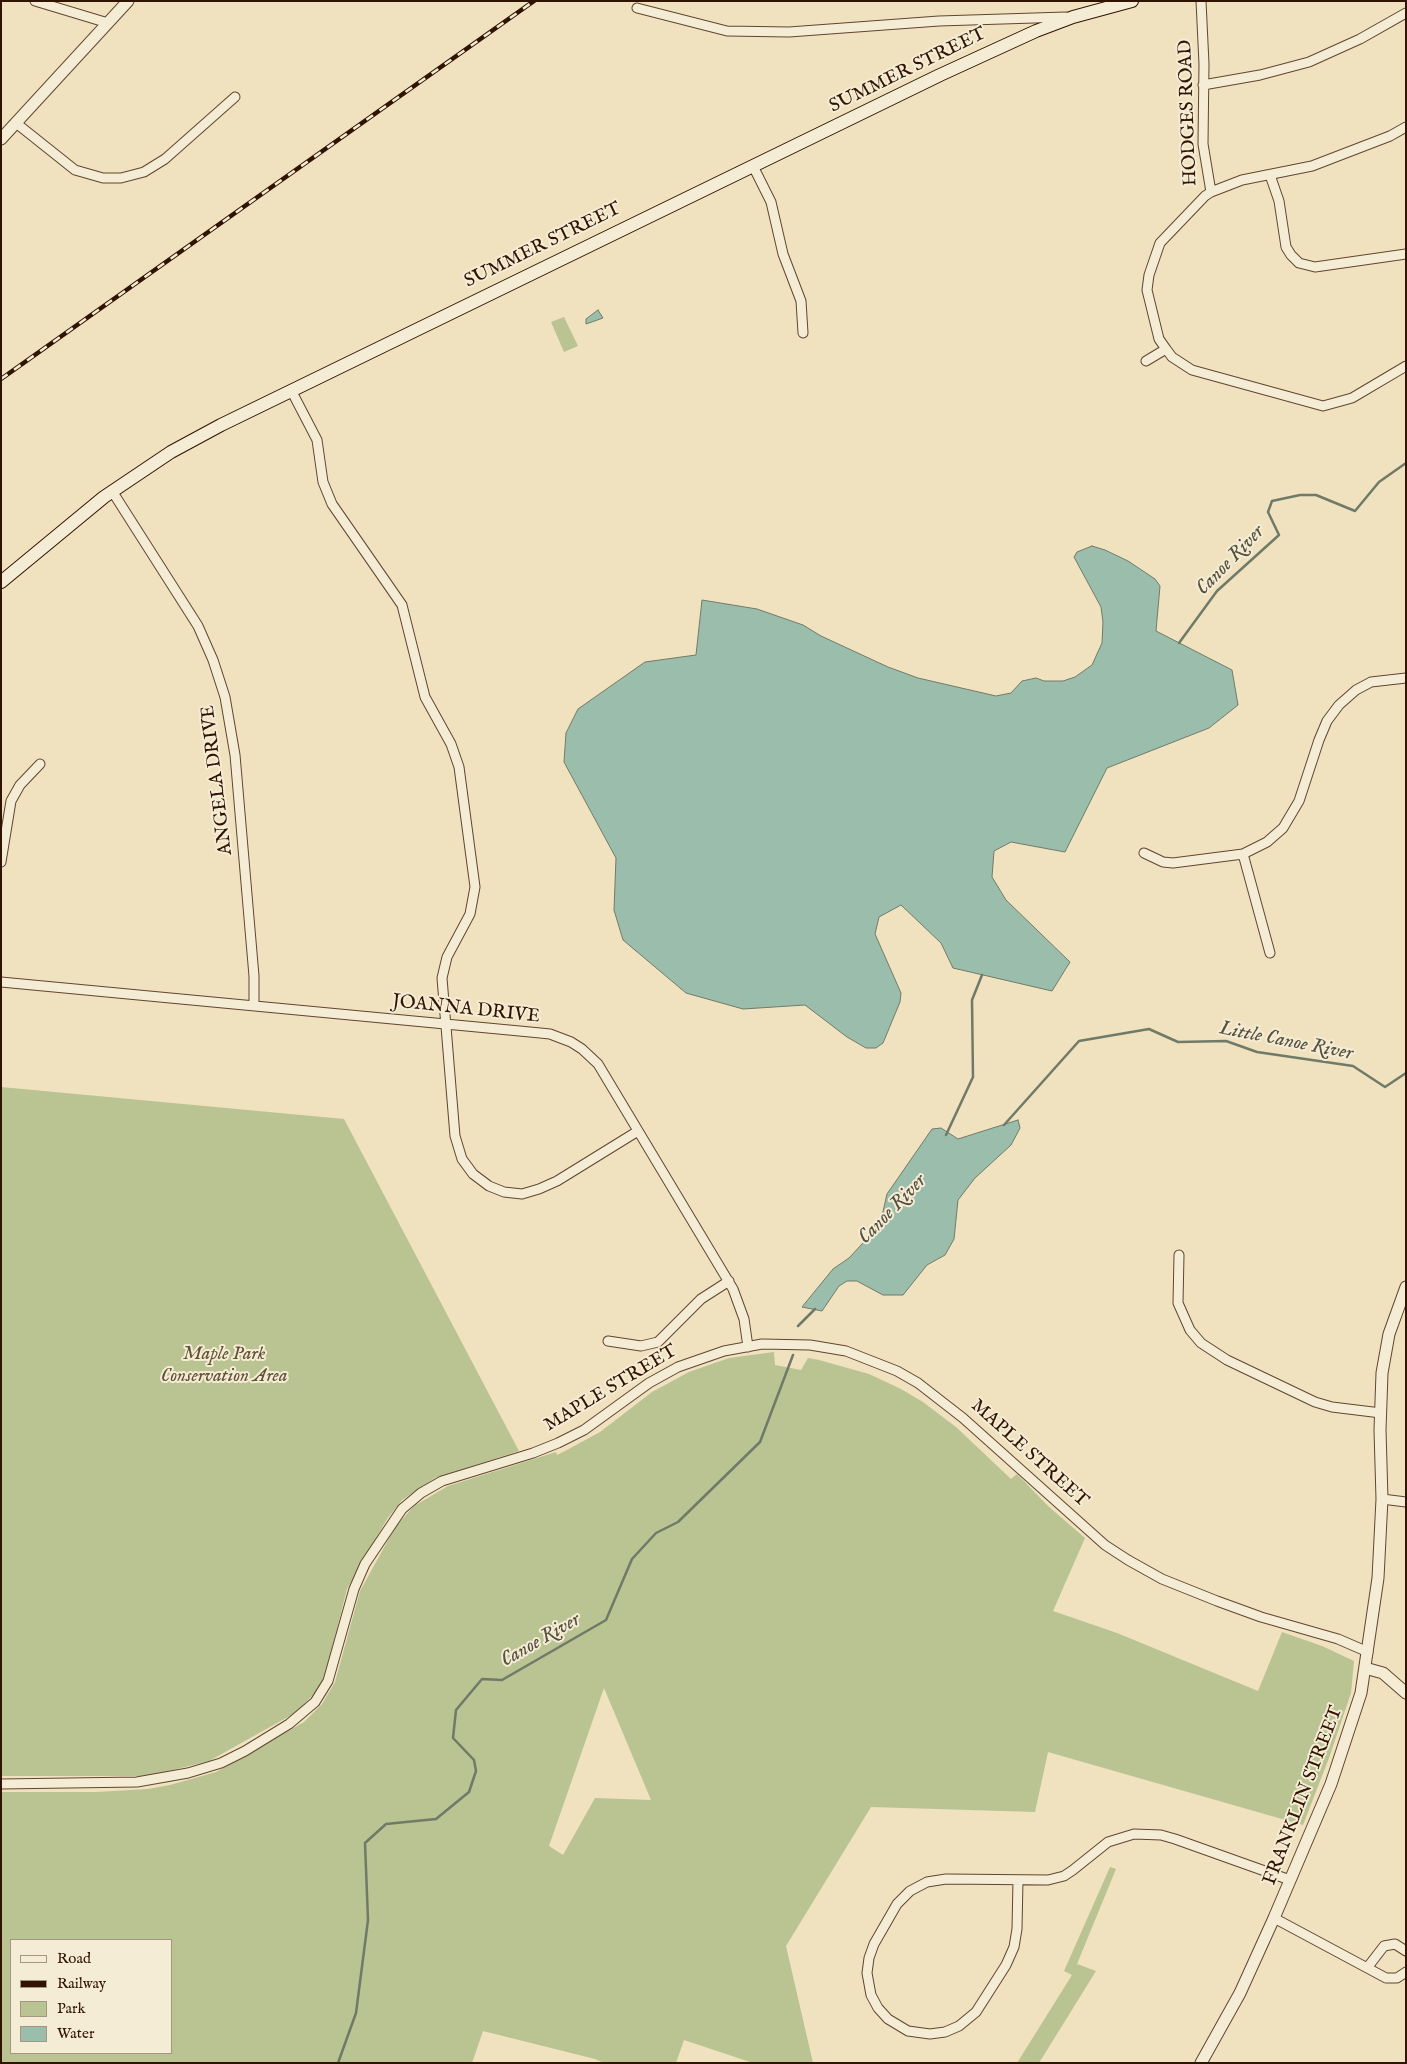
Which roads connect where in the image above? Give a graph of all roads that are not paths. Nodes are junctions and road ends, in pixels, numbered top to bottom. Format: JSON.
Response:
{"nodes":[{"id":1,"x":34,"y":1,"type":"edge"},
{"id":2,"x":128,"y":1,"type":"edge"},
{"id":3,"x":1132,"y":1,"type":"edge"},
{"id":4,"x":1201,"y":1,"type":"edge"},
{"id":5,"x":637,"y":8,"type":"dead end"},
{"id":6,"x":1406,"y":14,"type":"edge"},
{"id":7,"x":1073,"y":17,"type":"junction"},
{"id":8,"x":108,"y":23,"type":"junction"},
{"id":9,"x":1203,"y":84,"type":"junction"},
{"id":10,"x":235,"y":97,"type":"dead end"},
{"id":11,"x":16,"y":123,"type":"junction"},
{"id":12,"x":1406,"y":127,"type":"edge"},
{"id":13,"x":1,"y":139,"type":"edge"},
{"id":14,"x":753,"y":166,"type":"junction"},
{"id":15,"x":1270,"y":175,"type":"junction"},
{"id":16,"x":1211,"y":192,"type":"junction"},
{"id":17,"x":1406,"y":254,"type":"edge"},
{"id":18,"x":803,"y":333,"type":"dead end"},
{"id":19,"x":1166,"y":350,"type":"junction"},
{"id":20,"x":1146,"y":361,"type":"dead end"},
{"id":21,"x":1406,"y":366,"type":"edge"},
{"id":22,"x":291,"y":390,"type":"junction"},
{"id":23,"x":112,"y":491,"type":"junction"},
{"id":24,"x":1,"y":582,"type":"edge"},
{"id":25,"x":1406,"y":678,"type":"edge"},
{"id":26,"x":40,"y":764,"type":"dead end"},
{"id":27,"x":1144,"y":853,"type":"dead end"},
{"id":28,"x":1243,"y":854,"type":"junction"},
{"id":29,"x":1,"y":862,"type":"edge"},
{"id":30,"x":1270,"y":953,"type":"dead end"},
{"id":31,"x":1,"y":982,"type":"edge"},
{"id":32,"x":254,"y":1006,"type":"junction"},
{"id":33,"x":446,"y":1024,"type":"junction"},
{"id":34,"x":638,"y":1131,"type":"junction"},
{"id":35,"x":1179,"y":1255,"type":"dead end"},
{"id":36,"x":729,"y":1281,"type":"junction"},
{"id":37,"x":1406,"y":1287,"type":"edge"},
{"id":38,"x":608,"y":1341,"type":"dead end"},
{"id":39,"x":748,"y":1347,"type":"junction"},
{"id":40,"x":1381,"y":1413,"type":"junction"},
{"id":41,"x":1382,"y":1499,"type":"junction"},
{"id":42,"x":1406,"y":1502,"type":"edge"},
{"id":43,"x":1368,"y":1652,"type":"junction"},
{"id":44,"x":1366,"y":1668,"type":"junction"},
{"id":45,"x":1406,"y":1693,"type":"edge"},
{"id":46,"x":1,"y":1784,"type":"edge"},
{"id":47,"x":1018,"y":1880,"type":"junction"},
{"id":48,"x":1290,"y":1880,"type":"junction"},
{"id":49,"x":1274,"y":1918,"type":"junction"},
{"id":50,"x":1406,"y":1951,"type":"edge"},
{"id":51,"x":1367,"y":1968,"type":"junction"},
{"id":52,"x":1406,"y":1972,"type":"edge"},
{"id":53,"x":1201,"y":2063,"type":"edge"}],
"edges":[{"from":1,"to":8,"type":"street"},
{"from":2,"to":8,"type":"street"},
{"from":3,"to":7,"type":"main road","name":"SUMMER STREET"},
{"from":4,"to":9,"type":"street","name":"HODGES ROAD"},
{"from":5,"to":7,"type":"street"},
{"from":6,"to":9,"type":"street"},
{"from":7,"to":14,"type":"main road","name":"SUMMER STREET"},
{"from":8,"to":11,"type":"street"},
{"from":9,"to":16,"type":"street","name":"HODGES ROAD"},
{"from":10,"to":11,"type":"street"},
{"from":11,"to":13,"type":"street"},
{"from":12,"to":15,"type":"street"},
{"from":14,"to":18,"type":"street"},
{"from":14,"to":22,"type":"main road","name":"SUMMER STREET"},
{"from":15,"to":16,"type":"street"},
{"from":15,"to":17,"type":"street"},
{"from":16,"to":19,"type":"street","name":"HODGES ROAD"},
{"from":19,"to":20,"type":"street"},
{"from":19,"to":21,"type":"street"},
{"from":22,"to":23,"type":"main road","name":"SUMMER STREET"},
{"from":22,"to":33,"type":"street"},
{"from":23,"to":24,"type":"main road","name":"SUMMER STREET"},
{"from":23,"to":32,"type":"street","name":"ANGELA DRIVE"},
{"from":25,"to":28,"type":"street"},
{"from":26,"to":29,"type":"street"},
{"from":27,"to":28,"type":"street"},
{"from":28,"to":30,"type":"street"},
{"from":31,"to":32,"type":"street","name":"JOANNA DRIVE"},
{"from":32,"to":33,"type":"street","name":"JOANNA DRIVE"},
{"from":33,"to":34,"type":"street","name":"JOANNA DRIVE"},
{"from":33,"to":34,"type":"street"},
{"from":34,"to":36,"type":"street","name":"JOANNA DRIVE"},
{"from":35,"to":40,"type":"street"},
{"from":36,"to":38,"type":"street"},
{"from":36,"to":39,"type":"street","name":"JOANNA DRIVE"},
{"from":37,"to":40,"type":"street","name":"FRANKLIN STREET"},
{"from":39,"to":43,"type":"street","name":"MAPLE STREET"},
{"from":39,"to":46,"type":"street","name":"MAPLE STREET"},
{"from":40,"to":41,"type":"street","name":"FRANKLIN STREET"},
{"from":41,"to":42,"type":"street"},
{"from":41,"to":43,"type":"street","name":"FRANKLIN STREET"},
{"from":43,"to":44,"type":"street","name":"FRANKLIN STREET"},
{"from":44,"to":45,"type":"street"},
{"from":44,"to":48,"type":"street","name":"FRANKLIN STREET"},
{"from":47,"to":47,"type":"street"},
{"from":47,"to":48,"type":"street"},
{"from":48,"to":49,"type":"street","name":"FRANKLIN STREET"},
{"from":49,"to":51,"type":"street"},
{"from":49,"to":53,"type":"street","name":"FRANKLIN STREET"},
{"from":50,"to":51,"type":"street"},
{"from":51,"to":52,"type":"street"}]}
